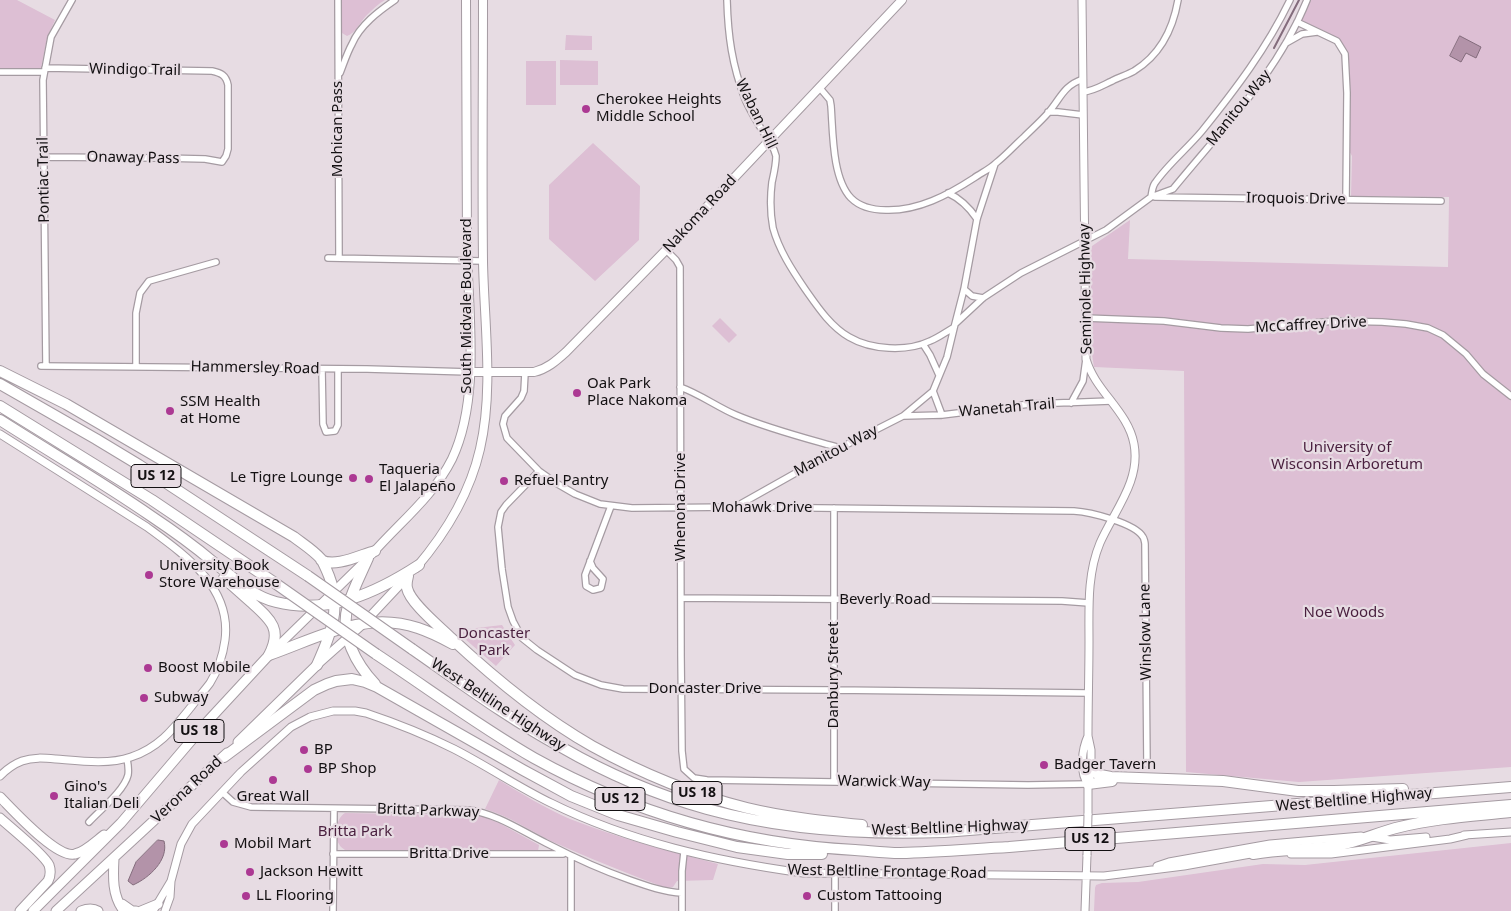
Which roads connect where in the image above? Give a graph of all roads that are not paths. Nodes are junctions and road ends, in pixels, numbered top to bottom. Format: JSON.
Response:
{"nodes":[{"id":1,"x":72,"y":0,"type":"edge"},
{"id":2,"x":338,"y":0,"type":"edge"},
{"id":3,"x":396,"y":0,"type":"edge"},
{"id":4,"x":466,"y":0,"type":"edge"},
{"id":5,"x":483,"y":0,"type":"edge"},
{"id":6,"x":727,"y":0,"type":"edge"},
{"id":7,"x":902,"y":0,"type":"edge"},
{"id":8,"x":1082,"y":0,"type":"edge"},
{"id":9,"x":1178,"y":0,"type":"edge"},
{"id":10,"x":1290,"y":0,"type":"edge"},
{"id":11,"x":1308,"y":0,"type":"edge"},
{"id":12,"x":1297,"y":22,"type":"junction"},
{"id":13,"x":1320,"y":32,"type":"junction"},
{"id":14,"x":1285,"y":44,"type":"junction"},
{"id":15,"x":44,"y":70,"type":"junction"},
{"id":16,"x":0,"y":72,"type":"edge"},
{"id":17,"x":338,"y":77,"type":"junction"},
{"id":18,"x":1083,"y":79,"type":"junction"},
{"id":19,"x":819,"y":87,"type":"junction"},
{"id":20,"x":1083,"y":92,"type":"junction"},
{"id":21,"x":1048,"y":112,"type":"junction"},
{"id":22,"x":1083,"y":115,"type":"junction"},
{"id":23,"x":769,"y":141,"type":"junction"},
{"id":24,"x":44,"y":156,"type":"junction"},
{"id":25,"x":222,"y":162,"type":"joint"},
{"id":26,"x":995,"y":164,"type":"junction"},
{"id":27,"x":948,"y":193,"type":"junction"},
{"id":28,"x":1151,"y":197,"type":"junction"},
{"id":29,"x":1346,"y":200,"type":"junction"},
{"id":30,"x":1441,"y":202,"type":"dead end"},
{"id":31,"x":977,"y":219,"type":"junction"},
{"id":32,"x":1084,"y":242,"type":"junction"},
{"id":33,"x":666,"y":250,"type":"junction"},
{"id":34,"x":328,"y":258,"type":"dead end"},
{"id":35,"x":339,"y":258,"type":"junction"},
{"id":36,"x":468,"y":260,"type":"junction"},
{"id":37,"x":483,"y":261,"type":"junction"},
{"id":38,"x":216,"y":262,"type":"dead end"},
{"id":39,"x":964,"y":289,"type":"junction"},
{"id":40,"x":983,"y":298,"type":"junction"},
{"id":41,"x":1085,"y":318,"type":"junction"},
{"id":42,"x":954,"y":326,"type":"junction"},
{"id":43,"x":923,"y":344,"type":"junction"},
{"id":44,"x":1086,"y":359,"type":"junction"},
{"id":45,"x":43,"y":366,"type":"joint"},
{"id":46,"x":136,"y":367,"type":"junction"},
{"id":47,"x":322,"y":369,"type":"junction"},
{"id":48,"x":338,"y":369,"type":"junction"},
{"id":49,"x":0,"y":370,"type":"edge"},
{"id":50,"x":470,"y":372,"type":"junction"},
{"id":51,"x":486,"y":372,"type":"junction"},
{"id":52,"x":525,"y":372,"type":"junction"},
{"id":53,"x":939,"y":374,"type":"junction"},
{"id":54,"x":0,"y":384,"type":"edge"},
{"id":55,"x":680,"y":387,"type":"junction"},
{"id":56,"x":933,"y":391,"type":"junction"},
{"id":57,"x":1511,"y":396,"type":"edge"},
{"id":58,"x":1111,"y":401,"type":"junction"},
{"id":59,"x":1071,"y":403,"type":"junction"},
{"id":60,"x":0,"y":406,"type":"edge"},
{"id":61,"x":942,"y":415,"type":"junction"},
{"id":62,"x":903,"y":416,"type":"junction"},
{"id":63,"x":0,"y":420,"type":"edge"},
{"id":64,"x":0,"y":434,"type":"edge"},
{"id":65,"x":840,"y":448,"type":"junction"},
{"id":66,"x":539,"y":471,"type":"junction"},
{"id":67,"x":611,"y":506,"type":"junction"},
{"id":68,"x":681,"y":507,"type":"junction"},
{"id":69,"x":735,"y":507,"type":"junction"},
{"id":70,"x":834,"y":508,"type":"junction"},
{"id":71,"x":1112,"y":519,"type":"junction"},
{"id":72,"x":195,"y":549,"type":"junction"},
{"id":73,"x":371,"y":555,"type":"junction"},
{"id":74,"x":321,"y":560,"type":"junction"},
{"id":75,"x":590,"y":561,"type":"junction"},
{"id":76,"x":419,"y":564,"type":"junction"},
{"id":77,"x":408,"y":576,"type":"junction"},
{"id":78,"x":334,"y":591,"type":"junction"},
{"id":79,"x":681,"y":598,"type":"junction"},
{"id":80,"x":350,"y":599,"type":"junction"},
{"id":81,"x":834,"y":600,"type":"junction"},
{"id":82,"x":335,"y":602,"type":"junction"},
{"id":83,"x":1089,"y":603,"type":"junction"},
{"id":84,"x":319,"y":605,"type":"junction"},
{"id":85,"x":363,"y":624,"type":"junction"},
{"id":86,"x":346,"y":626,"type":"junction"},
{"id":87,"x":332,"y":630,"type":"junction"},
{"id":88,"x":289,"y":635,"type":"joint"},
{"id":89,"x":348,"y":638,"type":"junction"},
{"id":90,"x":338,"y":648,"type":"joint"},
{"id":91,"x":462,"y":648,"type":"junction"},
{"id":92,"x":269,"y":655,"type":"junction"},
{"id":93,"x":317,"y":665,"type":"junction"},
{"id":94,"x":378,"y":687,"type":"junction"},
{"id":95,"x":681,"y":689,"type":"junction"},
{"id":96,"x":833,"y":690,"type":"junction"},
{"id":97,"x":1088,"y":693,"type":"junction"},
{"id":98,"x":1088,"y":736,"type":"junction"},
{"id":99,"x":224,"y":756,"type":"junction"},
{"id":100,"x":127,"y":759,"type":"junction"},
{"id":101,"x":1147,"y":764,"type":"dead end"},
{"id":102,"x":684,"y":769,"type":"joint"},
{"id":103,"x":1091,"y":771,"type":"junction"},
{"id":104,"x":0,"y":776,"type":"edge"},
{"id":105,"x":1150,"y":779,"type":"junction"},
{"id":106,"x":834,"y":782,"type":"junction"},
{"id":107,"x":1088,"y":784,"type":"junction"},
{"id":108,"x":1511,"y":787,"type":"edge"},
{"id":109,"x":222,"y":792,"type":"junction"},
{"id":110,"x":0,"y":797,"type":"edge"},
{"id":111,"x":1511,"y":805,"type":"edge"},
{"id":112,"x":334,"y":809,"type":"junction"},
{"id":113,"x":1511,"y":812,"type":"edge"},
{"id":114,"x":2,"y":820,"type":"edge"},
{"id":115,"x":89,"y":822,"type":"dead end"},
{"id":116,"x":121,"y":823,"type":"junction"},
{"id":117,"x":928,"y":832,"type":"junction"},
{"id":118,"x":1511,"y":832,"type":"edge"},
{"id":119,"x":1467,"y":835,"type":"junction"},
{"id":120,"x":1368,"y":837,"type":"junction"},
{"id":121,"x":684,"y":852,"type":"junction"},
{"id":122,"x":898,"y":853,"type":"junction"},
{"id":123,"x":333,"y":854,"type":"junction"},
{"id":124,"x":1253,"y":854,"type":"junction"},
{"id":125,"x":568,"y":855,"type":"junction"},
{"id":126,"x":114,"y":858,"type":"junction"},
{"id":127,"x":1150,"y":869,"type":"junction"},
{"id":128,"x":835,"y":874,"type":"junction"},
{"id":129,"x":1086,"y":876,"type":"junction"},
{"id":130,"x":171,"y":881,"type":"junction"},
{"id":131,"x":682,"y":894,"type":"junction"},
{"id":132,"x":118,"y":900,"type":"junction"},
{"id":133,"x":156,"y":909,"type":"edge"},
{"id":134,"x":20,"y":911,"type":"edge"},
{"id":135,"x":33,"y":911,"type":"edge"},
{"id":136,"x":56,"y":911,"type":"edge"},
{"id":137,"x":80,"y":911,"type":"edge"},
{"id":138,"x":98,"y":911,"type":"edge"},
{"id":139,"x":124,"y":911,"type":"edge"},
{"id":140,"x":136,"y":911,"type":"edge"},
{"id":141,"x":141,"y":911,"type":"edge"},
{"id":142,"x":165,"y":911,"type":"edge"},
{"id":143,"x":333,"y":911,"type":"edge"},
{"id":144,"x":571,"y":911,"type":"edge"},
{"id":145,"x":682,"y":911,"type":"edge"},
{"id":146,"x":835,"y":911,"type":"edge"},
{"id":147,"x":1085,"y":911,"type":"edge"}],
"edges":[{"from":1,"to":15,"type":"street","name":"Pontiac Trail"},
{"from":2,"to":17,"type":"street","name":"Mohican Pass"},
{"from":3,"to":17,"type":"street"},
{"from":4,"to":36,"type":"main road","name":"South Midvale Boulevard"},
{"from":5,"to":37,"type":"main road","name":"South Midvale Boulevard"},
{"from":6,"to":23,"type":"street","name":"Waban Hill"},
{"from":7,"to":19,"type":"main road","name":"Nakoma Road"},
{"from":8,"to":18,"type":"street","name":"Seminole Highway"},
{"from":9,"to":20,"type":"street"},
{"from":10,"to":28,"type":"street","name":"Manitou Way"},
{"from":11,"to":12,"type":"street","name":"Manitou Way"},
{"from":12,"to":13,"type":"street"},
{"from":12,"to":14,"type":"street","name":"Manitou Way"},
{"from":13,"to":14,"type":"street"},
{"from":13,"to":29,"type":"street"},
{"from":14,"to":28,"type":"street","name":"Manitou Way"},
{"from":15,"to":16,"type":"street","name":"Windigo Trail"},
{"from":15,"to":24,"type":"street","name":"Pontiac Trail"},
{"from":15,"to":25,"type":"street","name":"Windigo Trail"},
{"from":17,"to":35,"type":"street","name":"Mohican Pass"},
{"from":18,"to":20,"type":"street","name":"Seminole Highway"},
{"from":18,"to":21,"type":"street"},
{"from":19,"to":23,"type":"main road","name":"Nakoma Road"},
{"from":19,"to":27,"type":"street"},
{"from":20,"to":22,"type":"street","name":"Seminole Highway"},
{"from":21,"to":22,"type":"street"},
{"from":21,"to":26,"type":"street"},
{"from":22,"to":32,"type":"street","name":"Seminole Highway"},
{"from":23,"to":33,"type":"main road","name":"Nakoma Road"},
{"from":23,"to":43,"type":"street","name":"Waban Hill"},
{"from":24,"to":25,"type":"street","name":"Onaway Pass"},
{"from":24,"to":45,"type":"street","name":"Pontiac Trail"},
{"from":26,"to":27,"type":"street"},
{"from":26,"to":31,"type":"street"},
{"from":27,"to":31,"type":"street"},
{"from":28,"to":29,"type":"street","name":"Iroquois Drive"},
{"from":28,"to":32,"type":"street","name":"Manitou Way"},
{"from":29,"to":30,"type":"street","name":"Iroquois Drive"},
{"from":31,"to":39,"type":"street"},
{"from":32,"to":40,"type":"street","name":"Manitou Way"},
{"from":32,"to":41,"type":"street","name":"Seminole Highway"},
{"from":33,"to":52,"type":"main road","name":"Nakoma Road"},
{"from":33,"to":55,"type":"street","name":"Whenona Drive"},
{"from":34,"to":35,"type":"street"},
{"from":35,"to":36,"type":"street"},
{"from":36,"to":37,"type":"street"},
{"from":36,"to":50,"type":"main road","name":"South Midvale Boulevard"},
{"from":37,"to":51,"type":"main road","name":"South Midvale Boulevard"},
{"from":38,"to":46,"type":"street"},
{"from":39,"to":40,"type":"street"},
{"from":39,"to":42,"type":"street"},
{"from":40,"to":42,"type":"street","name":"Manitou Way"},
{"from":41,"to":44,"type":"street","name":"Seminole Highway"},
{"from":41,"to":57,"type":"street","name":"McCaffrey Drive"},
{"from":42,"to":43,"type":"street","name":"Waban Hill"},
{"from":42,"to":53,"type":"street"},
{"from":43,"to":53,"type":"street"},
{"from":44,"to":58,"type":"street","name":"Seminole Highway"},
{"from":44,"to":59,"type":"street"},
{"from":45,"to":46,"type":"street","name":"Hammersley Road"},
{"from":46,"to":47,"type":"street","name":"Hammersley Road"},
{"from":47,"to":48,"type":"street","name":"Hammersley Road"},
{"from":47,"to":48,"type":"street"},
{"from":48,"to":50,"type":"street","name":"Hammersley Road"},
{"from":49,"to":74,"type":"highway"},
{"from":50,"to":51,"type":"main road","name":"Nakoma Road"},
{"from":50,"to":73,"type":"main road","name":"South Midvale Boulevard"},
{"from":51,"to":52,"type":"main road","name":"Nakoma Road"},
{"from":51,"to":76,"type":"main road","name":"South Midvale Boulevard"},
{"from":52,"to":66,"type":"street","name":"Mohawk Drive"},
{"from":53,"to":56,"type":"street"},
{"from":54,"to":117,"type":"highway","name":"West Beltline Highway","number":"US 12","bridge":true},
{"from":55,"to":65,"type":"street"},
{"from":55,"to":68,"type":"street","name":"Whenona Drive"},
{"from":56,"to":61,"type":"street"},
{"from":56,"to":62,"type":"street","name":"Manitou Way"},
{"from":58,"to":59,"type":"street","name":"Wanetah Trail"},
{"from":58,"to":71,"type":"street","name":"Seminole Highway"},
{"from":59,"to":61,"type":"street","name":"Wanetah Trail"},
{"from":60,"to":122,"type":"highway","name":"West Beltline Highway","number":"US 12","bridge":true},
{"from":61,"to":62,"type":"street","name":"Wanetah Trail"},
{"from":62,"to":65,"type":"street","name":"Manitou Way"},
{"from":63,"to":72,"type":"highway"},
{"from":64,"to":100,"type":"street"},
{"from":65,"to":69,"type":"street","name":"Manitou Way"},
{"from":66,"to":67,"type":"street","name":"Mohawk Drive"},
{"from":66,"to":95,"type":"street","name":"Doncaster Drive"},
{"from":67,"to":68,"type":"street","name":"Mohawk Drive"},
{"from":67,"to":75,"type":"street"},
{"from":68,"to":69,"type":"street","name":"Mohawk Drive"},
{"from":68,"to":79,"type":"street","name":"Whenona Drive"},
{"from":69,"to":70,"type":"street","name":"Mohawk Drive"},
{"from":70,"to":71,"type":"street","name":"Mohawk Drive"},
{"from":70,"to":81,"type":"street","name":"Danbury Street"},
{"from":71,"to":83,"type":"street","name":"Seminole Highway"},
{"from":71,"to":101,"type":"street","name":"Winslow Lane"},
{"from":72,"to":84,"type":"highway"},
{"from":72,"to":92,"type":"highway"},
{"from":73,"to":74,"type":"highway"},
{"from":73,"to":78,"type":"main road","name":"South Midvale Boulevard"},
{"from":73,"to":80,"type":"highway"},
{"from":74,"to":78,"type":"highway"},
{"from":75,"to":75,"type":"street"},
{"from":76,"to":77,"type":"main road","name":"South Midvale Boulevard"},
{"from":76,"to":80,"type":"highway"},
{"from":77,"to":85,"type":"main road","name":"South Midvale Boulevard"},
{"from":77,"to":91,"type":"highway"},
{"from":78,"to":82,"type":"highway"},
{"from":78,"to":84,"type":"main road","name":"South Midvale Boulevard"},
{"from":79,"to":81,"type":"street","name":"Beverly Road"},
{"from":79,"to":95,"type":"street","name":"Whenona Drive"},
{"from":80,"to":82,"type":"highway"},
{"from":80,"to":86,"type":"highway"},
{"from":81,"to":83,"type":"street","name":"Beverly Road"},
{"from":81,"to":96,"type":"street","name":"Danbury Street"},
{"from":82,"to":84,"type":"highway"},
{"from":82,"to":87,"type":"highway"},
{"from":83,"to":97,"type":"street","name":"Seminole Highway"},
{"from":84,"to":88,"type":"main road","name":"South Midvale Boulevard"},
{"from":85,"to":86,"type":"highway","number":"US 18"},
{"from":85,"to":89,"type":"main road","name":"South Midvale Boulevard"},
{"from":85,"to":91,"type":"highway","number":"US 18"},
{"from":86,"to":87,"type":"highway","number":"US 18"},
{"from":86,"to":89,"type":"highway"},
{"from":87,"to":92,"type":"highway","number":"US 18"},
{"from":87,"to":93,"type":"highway"},
{"from":88,"to":92,"type":"main road","name":"Verona Road"},
{"from":89,"to":90,"type":"main road","name":"South Midvale Boulevard"},
{"from":89,"to":94,"type":"highway"},
{"from":90,"to":93,"type":"main road","name":"Verona Road"},
{"from":91,"to":117,"type":"highway","number":"US 18"},
{"from":92,"to":116,"type":"highway","name":"Verona Road","number":"US 18"},
{"from":93,"to":99,"type":"highway","name":"Verona Road"},
{"from":94,"to":99,"type":"highway","number":"US 18"},
{"from":94,"to":122,"type":"highway","number":"US 18"},
{"from":95,"to":96,"type":"street","name":"Doncaster Drive"},
{"from":95,"to":102,"type":"street","name":"Whenona Drive"},
{"from":96,"to":97,"type":"street","name":"Doncaster Drive"},
{"from":96,"to":106,"type":"street","name":"Danbury Street"},
{"from":97,"to":98,"type":"street","name":"Seminole Highway"},
{"from":98,"to":103,"type":"street","name":"Seminole Highway"},
{"from":98,"to":107,"type":"street","name":"Seminole Highway"},
{"from":99,"to":126,"type":"highway","name":"Verona Road","number":"US 18"},
{"from":100,"to":104,"type":"street"},
{"from":100,"to":115,"type":"street"},
{"from":102,"to":106,"type":"street","name":"Warwick Way"},
{"from":103,"to":105,"type":"highway"},
{"from":103,"to":107,"type":"street","name":"Seminole Highway"},
{"from":105,"to":107,"type":"highway"},
{"from":105,"to":108,"type":"highway"},
{"from":106,"to":107,"type":"street","name":"Warwick Way"},
{"from":107,"to":129,"type":"street","name":"Seminole Highway","bridge":true},
{"from":108,"to":117,"type":"highway","name":"West Beltline Highway","number":"US 12"},
{"from":109,"to":112,"type":"street","name":"Britta Parkway"},
{"from":109,"to":121,"type":"street","name":"West Beltline Frontage Road"},
{"from":109,"to":130,"type":"street","name":"West Beltline Frontage Road"},
{"from":110,"to":116,"type":"highway"},
{"from":111,"to":122,"type":"highway","name":"West Beltline Highway","number":"US 12"},
{"from":112,"to":123,"type":"street"},
{"from":112,"to":125,"type":"street","name":"Britta Parkway"},
{"from":113,"to":120,"type":"highway"},
{"from":114,"to":134,"type":"highway"},
{"from":116,"to":135,"type":"highway","name":"Verona Road","number":"US 18"},
{"from":118,"to":119,"type":"street","name":"West Beltline Frontage Road"},
{"from":119,"to":120,"type":"street","name":"West Beltline Frontage Road"},
{"from":119,"to":124,"type":"street","name":"West Beltline Frontage Road"},
{"from":120,"to":124,"type":"highway"},
{"from":120,"to":127,"type":"street","name":"West Beltline Frontage Road"},
{"from":121,"to":128,"type":"street","name":"West Beltline Frontage Road"},
{"from":121,"to":131,"type":"street"},
{"from":123,"to":125,"type":"street","name":"Britta Drive"},
{"from":123,"to":143,"type":"street"},
{"from":124,"to":127,"type":"street","name":"West Beltline Frontage Road"},
{"from":125,"to":131,"type":"street","name":"Britta Parkway"},
{"from":125,"to":144,"type":"street"},
{"from":126,"to":132,"type":"highway"},
{"from":126,"to":136,"type":"highway","name":"Verona Road","number":"US 18"},
{"from":127,"to":129,"type":"street","name":"West Beltline Frontage Road"},
{"from":128,"to":129,"type":"street","name":"West Beltline Frontage Road"},
{"from":128,"to":146,"type":"street"},
{"from":129,"to":147,"type":"street","name":"Seminole Highway"},
{"from":130,"to":133,"type":"street"},
{"from":130,"to":142,"type":"street"},
{"from":131,"to":145,"type":"street"},
{"from":132,"to":139,"type":"highway"},
{"from":132,"to":140,"type":"highway"},
{"from":133,"to":141,"type":"highway"},
{"from":137,"to":138,"type":"highway"}]}
